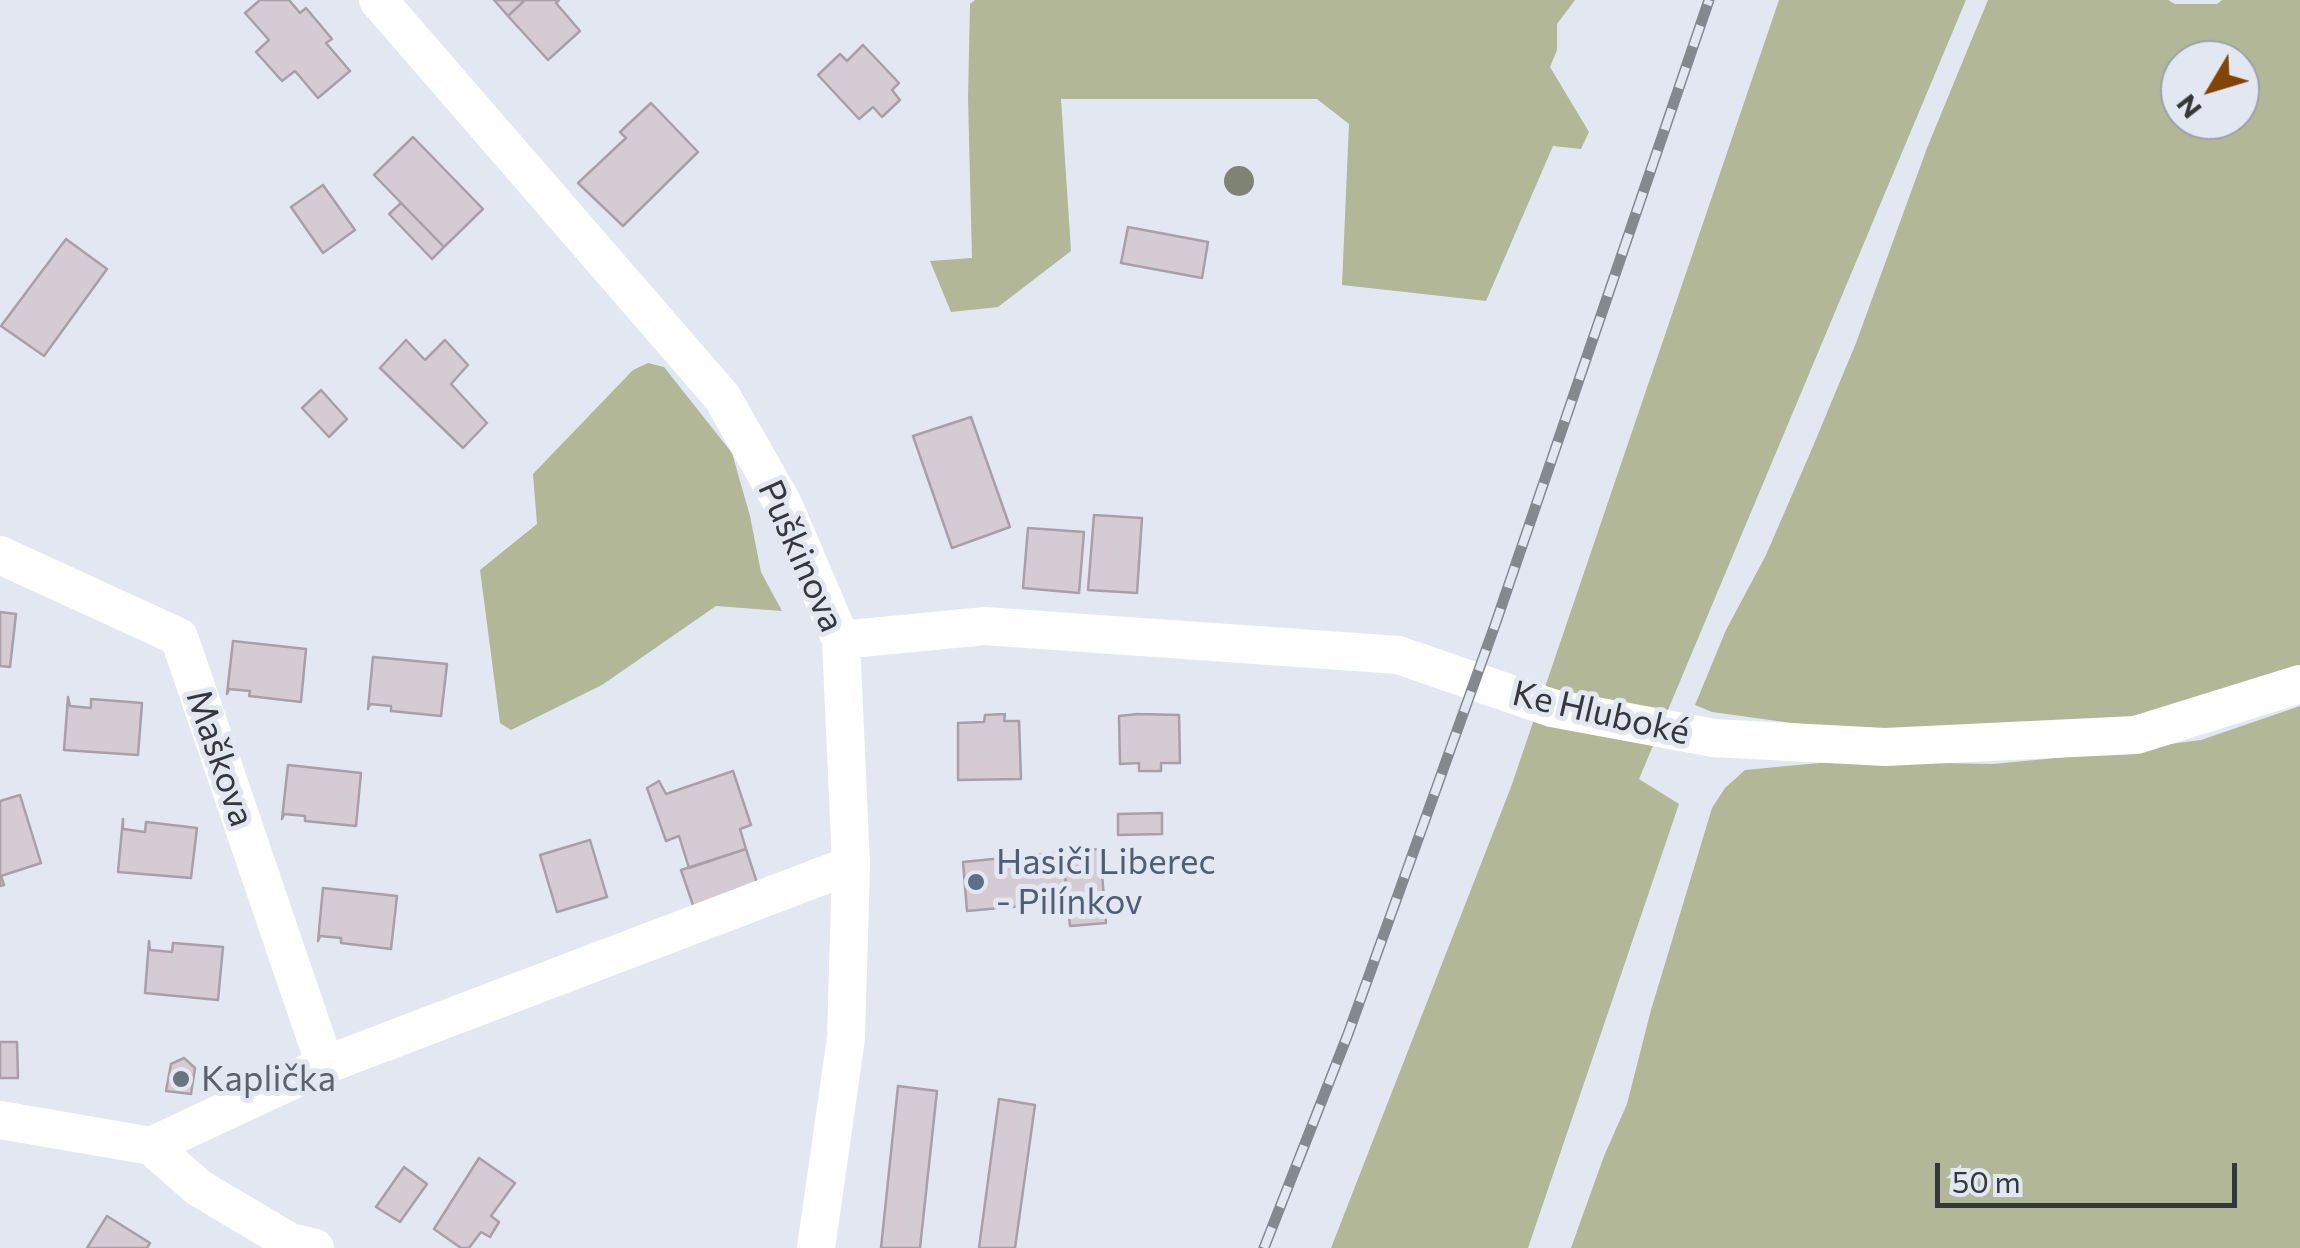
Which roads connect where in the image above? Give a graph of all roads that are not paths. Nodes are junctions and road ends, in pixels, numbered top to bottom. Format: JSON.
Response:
{"nodes":[{"id":1,"x":378,"y":0,"type":"edge"},
{"id":2,"x":0,"y":554,"type":"edge"},
{"id":3,"x":841,"y":640,"type":"junction"},
{"id":4,"x":2300,"y":684,"type":"edge"},
{"id":5,"x":852,"y":865,"type":"junction"},
{"id":6,"x":325,"y":1065,"type":"junction"},
{"id":7,"x":0,"y":1120,"type":"edge"},
{"id":8,"x":151,"y":1146,"type":"junction"},
{"id":9,"x":315,"y":1248,"type":"edge"},
{"id":10,"x":816,"y":1248,"type":"edge"}],
"edges":[{"from":1,"to":3,"type":"street","name":"Puškinova"},
{"from":2,"to":6,"type":"street","name":"Maškova"},
{"from":3,"to":4,"type":"street","name":"Ke Hluboké"},
{"from":3,"to":5,"type":"street","name":"Puškinova"},
{"from":5,"to":6,"type":"street"},
{"from":5,"to":10,"type":"street","name":"Puškinova"},
{"from":6,"to":8,"type":"street"},
{"from":7,"to":8,"type":"street"},
{"from":8,"to":9,"type":"street"}]}
